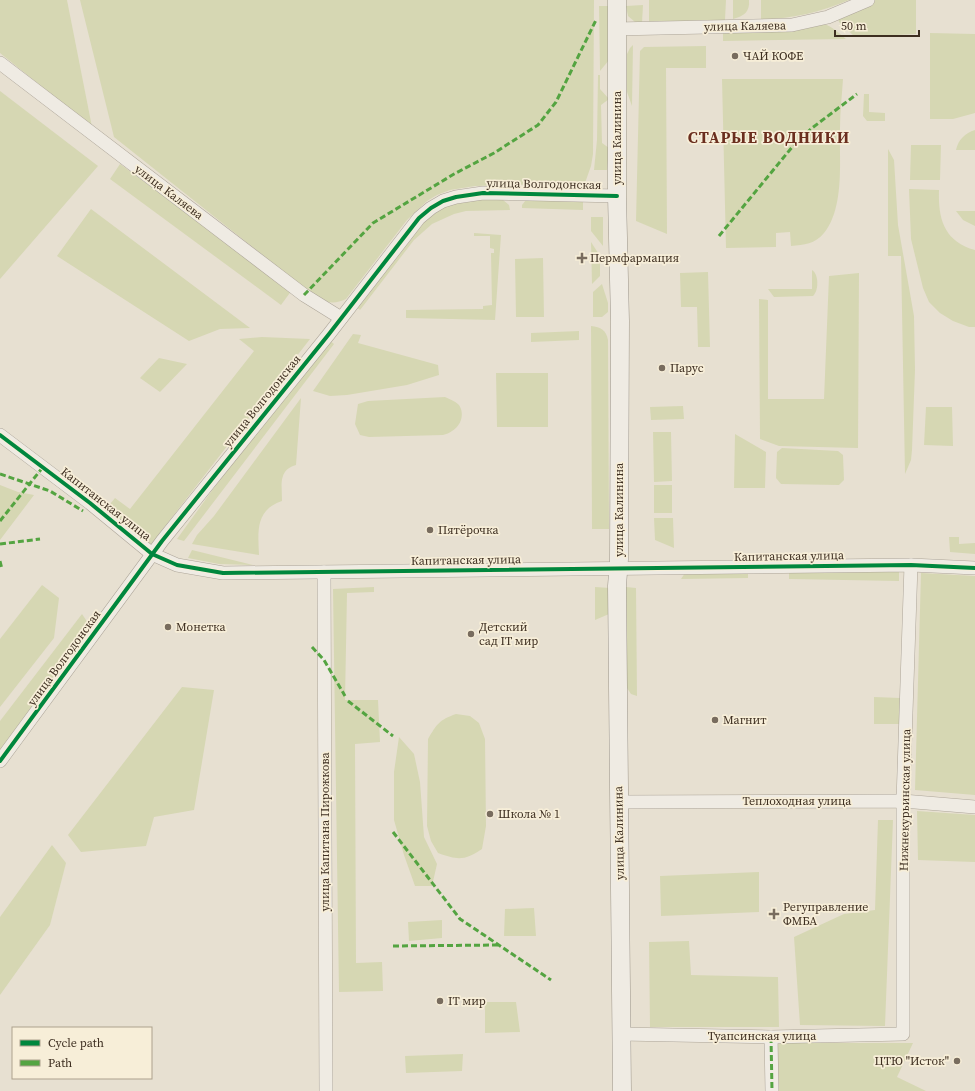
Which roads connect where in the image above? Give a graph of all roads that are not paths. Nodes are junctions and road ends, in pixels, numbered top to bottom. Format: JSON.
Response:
{"nodes":[{"id":1,"x":617,"y":0,"type":"edge"},
{"id":2,"x":868,"y":0,"type":"edge"},
{"id":3,"x":616,"y":29,"type":"junction"},
{"id":4,"x":0,"y":62,"type":"edge"},
{"id":5,"x":617,"y":196,"type":"junction"},
{"id":6,"x":341,"y":318,"type":"junction"},
{"id":7,"x":0,"y":435,"type":"edge"},
{"id":8,"x":152,"y":554,"type":"junction"},
{"id":9,"x":911,"y":565,"type":"junction"},
{"id":10,"x":975,"y":568,"type":"edge"},
{"id":11,"x":619,"y":569,"type":"junction"},
{"id":12,"x":324,"y":572,"type":"junction"},
{"id":13,"x":0,"y":762,"type":"edge"},
{"id":14,"x":903,"y":801,"type":"junction"},
{"id":15,"x":619,"y":802,"type":"junction"},
{"id":16,"x":975,"y":807,"type":"edge"},
{"id":17,"x":621,"y":1034,"type":"junction"},
{"id":18,"x":903,"y":1034,"type":"joint"},
{"id":19,"x":771,"y":1037,"type":"junction"},
{"id":20,"x":326,"y":1091,"type":"edge"},
{"id":21,"x":622,"y":1091,"type":"edge"},
{"id":22,"x":772,"y":1091,"type":"edge"}],
"edges":[{"from":1,"to":3,"type":"main road","name":"улица Калинина"},
{"from":2,"to":3,"type":"street","name":"улица Каляева"},
{"from":3,"to":5,"type":"main road","name":"улица Калинина"},
{"from":4,"to":6,"type":"street","name":"улица Каляева"},
{"from":5,"to":6,"type":"street","name":"улица Волгодонская"},
{"from":5,"to":11,"type":"main road","name":"улица Калинина"},
{"from":6,"to":8,"type":"street","name":"улица Волгодонская"},
{"from":7,"to":8,"type":"street","name":"Капитанская улица"},
{"from":8,"to":12,"type":"street","name":"Капитанская улица"},
{"from":8,"to":13,"type":"street","name":"улица Волгодонская"},
{"from":9,"to":10,"type":"street","name":"Капитанская улица"},
{"from":9,"to":11,"type":"street","name":"Капитанская улица"},
{"from":9,"to":14,"type":"street","name":"Нижнекурьинская улица"},
{"from":11,"to":12,"type":"street","name":"Капитанская улица"},
{"from":11,"to":15,"type":"main road","name":"улица Калинина"},
{"from":12,"to":20,"type":"street","name":"улица Капитана Пирожкова"},
{"from":14,"to":15,"type":"street","name":"Теплоходная улица"},
{"from":14,"to":16,"type":"street","name":"Теплоходная улица"},
{"from":14,"to":18,"type":"street","name":"Нижнекурьинская улица"},
{"from":15,"to":17,"type":"main road","name":"улица Калинина"},
{"from":17,"to":19,"type":"street","name":"Туапсинская улица"},
{"from":17,"to":21,"type":"main road","name":"улица Калинина"},
{"from":18,"to":19,"type":"street","name":"Туапсинская улица"},
{"from":19,"to":22,"type":"street"}]}
